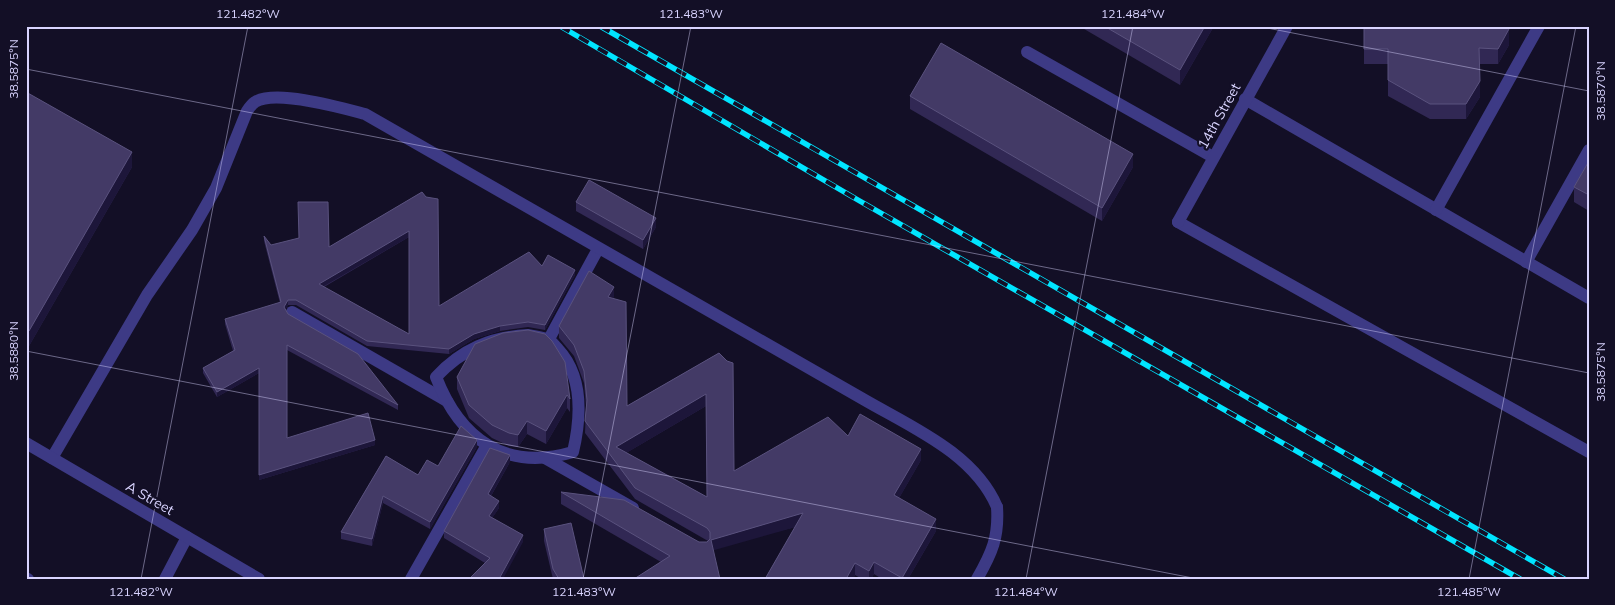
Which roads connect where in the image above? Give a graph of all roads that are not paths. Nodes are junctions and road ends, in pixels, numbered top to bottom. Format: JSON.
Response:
{"nodes":[{"id":1,"x":1287,"y":26,"type":"edge"},
{"id":2,"x":1539,"y":26,"type":"edge"},
{"id":3,"x":1027,"y":52,"type":"dead end"},
{"id":4,"x":1245,"y":100,"type":"junction"},
{"id":5,"x":1589,"y":150,"type":"edge"},
{"id":6,"x":1213,"y":157,"type":"junction"},
{"id":7,"x":1436,"y":210,"type":"junction"},
{"id":8,"x":598,"y":249,"type":"junction"},
{"id":9,"x":1526,"y":262,"type":"junction"},
{"id":10,"x":1589,"y":298,"type":"edge"},
{"id":11,"x":292,"y":312,"type":"dead end"},
{"id":12,"x":549,"y":339,"type":"junction"},
{"id":13,"x":447,"y":401,"type":"junction"},
{"id":14,"x":26,"y":443,"type":"edge"},
{"id":15,"x":487,"y":444,"type":"junction"},
{"id":16,"x":1589,"y":452,"type":"edge"},
{"id":17,"x":52,"y":458,"type":"junction"},
{"id":18,"x":545,"y":458,"type":"junction"},
{"id":19,"x":645,"y":514,"type":"edge"},
{"id":20,"x":188,"y":537,"type":"junction"},
{"id":21,"x":165,"y":579,"type":"edge"},
{"id":22,"x":259,"y":579,"type":"edge"},
{"id":23,"x":411,"y":579,"type":"edge"},
{"id":24,"x":977,"y":579,"type":"edge"}],
"edges":[{"from":1,"to":4,"type":"street","name":"14th Street"},
{"from":2,"to":7,"type":"street"},
{"from":3,"to":6,"type":"street"},
{"from":4,"to":6,"type":"street","name":"14th Street"},
{"from":4,"to":7,"type":"street"},
{"from":5,"to":9,"type":"street"},
{"from":6,"to":16,"type":"street","name":"14th Street"},
{"from":7,"to":9,"type":"street"},
{"from":8,"to":12,"type":"street"},
{"from":8,"to":17,"type":"street"},
{"from":8,"to":24,"type":"street"},
{"from":9,"to":10,"type":"street"},
{"from":11,"to":13,"type":"street"},
{"from":12,"to":13,"type":"street"},
{"from":12,"to":18,"type":"street"},
{"from":13,"to":15,"type":"street"},
{"from":14,"to":17,"type":"street","name":"A Street"},
{"from":15,"to":18,"type":"street"},
{"from":15,"to":23,"type":"street"},
{"from":17,"to":20,"type":"street","name":"A Street"},
{"from":18,"to":19,"type":"street"},
{"from":20,"to":21,"type":"street"},
{"from":20,"to":22,"type":"street","name":"A Street"}]}
